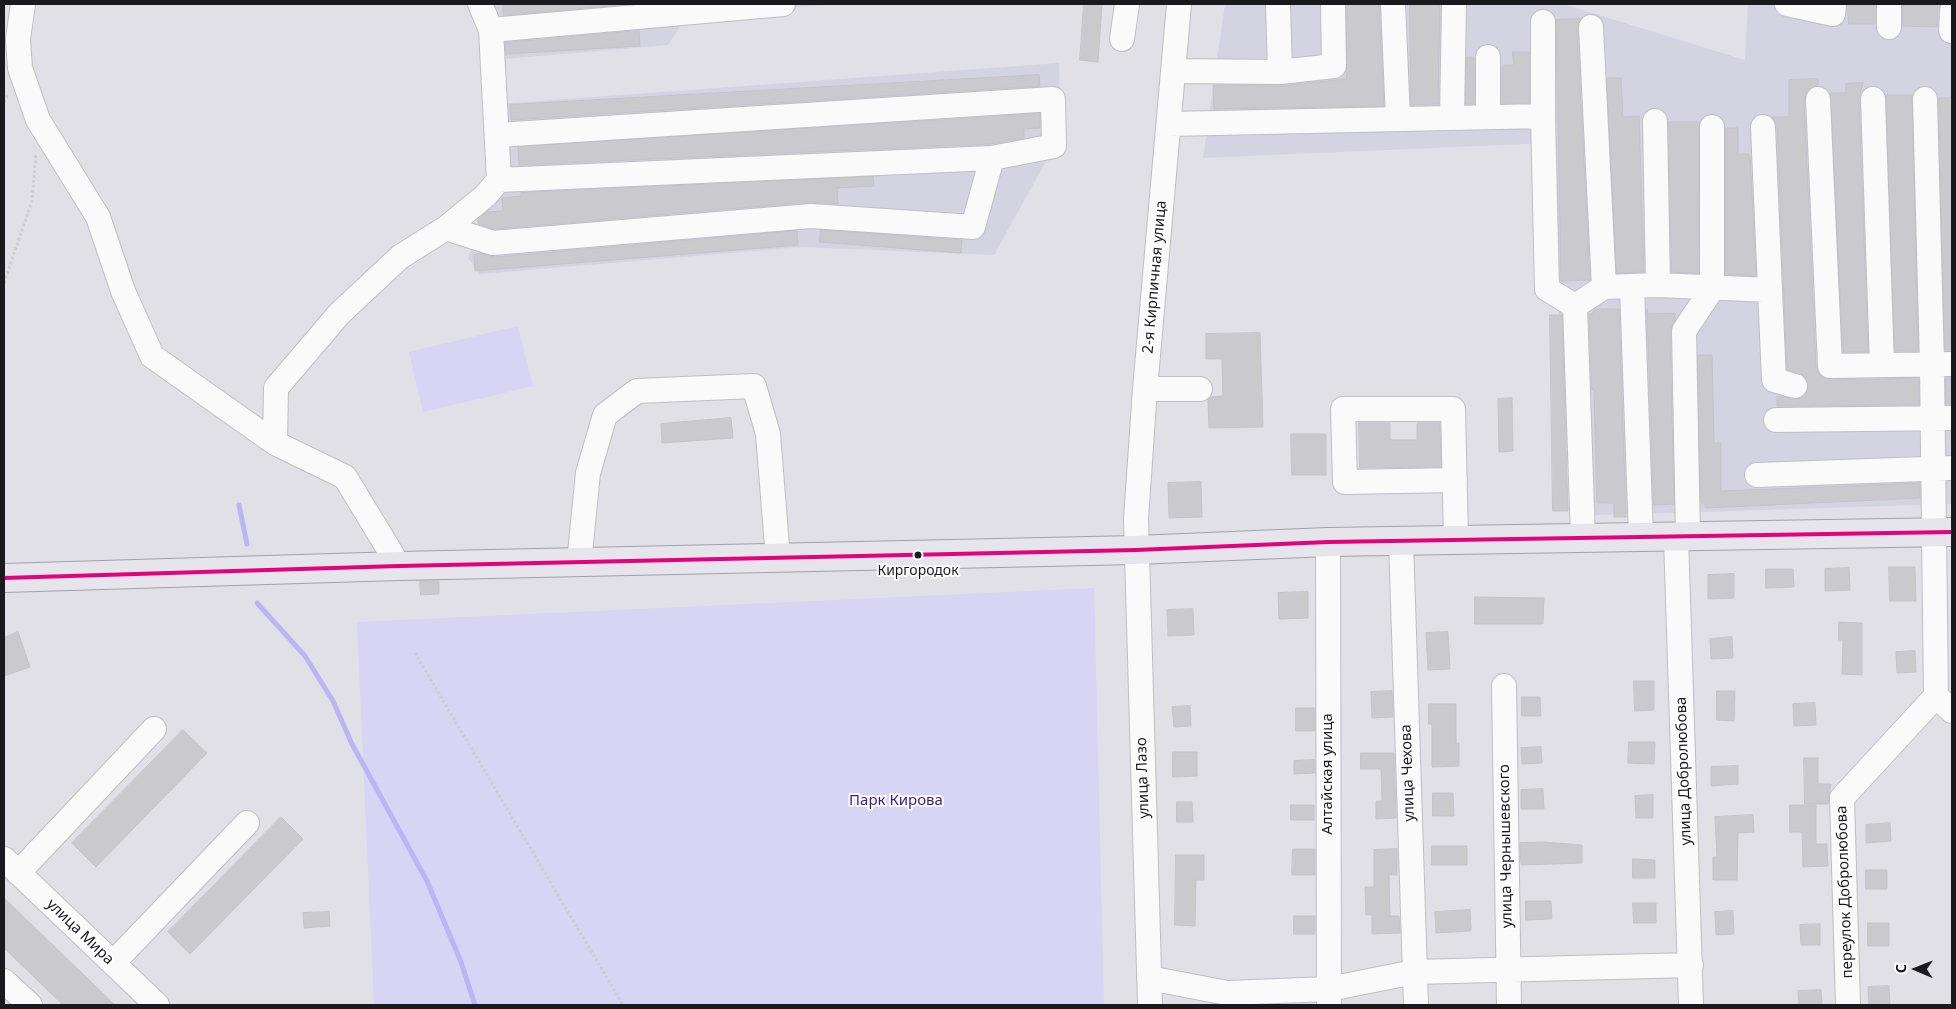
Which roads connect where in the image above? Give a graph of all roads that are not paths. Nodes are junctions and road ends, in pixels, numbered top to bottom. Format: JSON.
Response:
{"nodes":[{"id":1,"x":23,"y":4,"type":"edge"},
{"id":2,"x":480,"y":4,"type":"edge"},
{"id":3,"x":783,"y":4,"type":"edge"},
{"id":4,"x":1127,"y":4,"type":"edge"},
{"id":5,"x":1179,"y":4,"type":"edge"},
{"id":6,"x":1278,"y":4,"type":"edge"},
{"id":7,"x":1333,"y":4,"type":"edge"},
{"id":8,"x":1393,"y":4,"type":"edge"},
{"id":9,"x":1454,"y":4,"type":"edge"},
{"id":10,"x":1789,"y":4,"type":"edge"},
{"id":11,"x":1834,"y":4,"type":"edge"},
{"id":12,"x":1543,"y":22,"type":"dead end"},
{"id":13,"x":1591,"y":27,"type":"dead end"},
{"id":14,"x":491,"y":30,"type":"junction"},
{"id":15,"x":1122,"y":39,"type":"dead end"},
{"id":16,"x":1488,"y":57,"type":"dead end"},
{"id":17,"x":1174,"y":71,"type":"junction"},
{"id":18,"x":1280,"y":72,"type":"junction"},
{"id":19,"x":1818,"y":99,"type":"dead end"},
{"id":20,"x":1873,"y":99,"type":"dead end"},
{"id":21,"x":1925,"y":99,"type":"dead end"},
{"id":22,"x":1543,"y":116,"type":"junction"},
{"id":23,"x":1488,"y":117,"type":"junction"},
{"id":24,"x":1452,"y":118,"type":"junction"},
{"id":25,"x":1398,"y":119,"type":"junction"},
{"id":26,"x":1655,"y":122,"type":"dead end"},
{"id":27,"x":1169,"y":124,"type":"junction"},
{"id":28,"x":1712,"y":127,"type":"dead end"},
{"id":29,"x":1763,"y":127,"type":"dead end"},
{"id":30,"x":498,"y":134,"type":"junction"},
{"id":31,"x":992,"y":158,"type":"junction"},
{"id":32,"x":499,"y":180,"type":"junction"},
{"id":33,"x":446,"y":228,"type":"junction"},
{"id":34,"x":1658,"y":285,"type":"junction"},
{"id":35,"x":1604,"y":287,"type":"junction"},
{"id":36,"x":1632,"y":287,"type":"junction"},
{"id":37,"x":1712,"y":289,"type":"junction"},
{"id":38,"x":1770,"y":290,"type":"junction"},
{"id":39,"x":1576,"y":306,"type":"junction"},
{"id":40,"x":1882,"y":365,"type":"junction"},
{"id":41,"x":1942,"y":365,"type":"edge"},
{"id":42,"x":1795,"y":386,"type":"dead end"},
{"id":43,"x":1145,"y":389,"type":"junction"},
{"id":44,"x":1200,"y":389,"type":"dead end"},
{"id":45,"x":1942,"y":419,"type":"edge"},
{"id":46,"x":1776,"y":420,"type":"dead end"},
{"id":47,"x":274,"y":443,"type":"junction"},
{"id":48,"x":1943,"y":469,"type":"edge"},
{"id":49,"x":1757,"y":475,"type":"dead end"},
{"id":50,"x":1455,"y":480,"type":"junction"},
{"id":51,"x":1943,"y":532,"type":"edge"},
{"id":52,"x":1641,"y":537,"type":"junction"},
{"id":53,"x":1682,"y":537,"type":"junction"},
{"id":54,"x":1583,"y":538,"type":"junction"},
{"id":55,"x":1456,"y":540,"type":"junction"},
{"id":56,"x":1401,"y":541,"type":"junction"},
{"id":57,"x":1328,"y":542,"type":"junction"},
{"id":58,"x":1136,"y":550,"type":"junction"},
{"id":59,"x":778,"y":559,"type":"junction"},
{"id":60,"x":578,"y":563,"type":"junction"},
{"id":61,"x":399,"y":566,"type":"junction"},
{"id":62,"x":4,"y":578,"type":"edge"},
{"id":63,"x":1504,"y":686,"type":"dead end"},
{"id":64,"x":1944,"y":703,"type":"edge"},
{"id":65,"x":154,"y":729,"type":"dead end"},
{"id":66,"x":247,"y":823,"type":"dead end"},
{"id":67,"x":11,"y":866,"type":"edge"},
{"id":68,"x":113,"y":963,"type":"junction"},
{"id":69,"x":1691,"y":965,"type":"junction"},
{"id":70,"x":1508,"y":969,"type":"junction"},
{"id":71,"x":1414,"y":972,"type":"junction"},
{"id":72,"x":1149,"y":978,"type":"junction"},
{"id":73,"x":4,"y":981,"type":"edge"},
{"id":74,"x":1329,"y":997,"type":"edge"},
{"id":75,"x":30,"y":1005,"type":"edge"},
{"id":76,"x":157,"y":1005,"type":"edge"},
{"id":77,"x":1150,"y":1005,"type":"edge"},
{"id":78,"x":1416,"y":1005,"type":"edge"},
{"id":79,"x":1509,"y":1005,"type":"edge"},
{"id":80,"x":1691,"y":1005,"type":"edge"},
{"id":81,"x":1848,"y":1005,"type":"edge"}],
"edges":[{"from":1,"to":47,"type":"street"},
{"from":2,"to":14,"type":"street"},
{"from":3,"to":14,"type":"street"},
{"from":4,"to":15,"type":"street"},
{"from":5,"to":17,"type":"street","name":"2-я Кирпичная улица"},
{"from":6,"to":18,"type":"street"},
{"from":7,"to":18,"type":"street"},
{"from":8,"to":25,"type":"street"},
{"from":9,"to":24,"type":"street"},
{"from":10,"to":11,"type":"street"},
{"from":12,"to":22,"type":"street"},
{"from":13,"to":35,"type":"street"},
{"from":14,"to":30,"type":"street"},
{"from":16,"to":23,"type":"street"},
{"from":17,"to":18,"type":"street"},
{"from":17,"to":27,"type":"street","name":"2-я Кирпичная улица"},
{"from":19,"to":40,"type":"street"},
{"from":20,"to":40,"type":"street"},
{"from":21,"to":41,"type":"street"},
{"from":22,"to":23,"type":"street"},
{"from":22,"to":39,"type":"street"},
{"from":23,"to":24,"type":"street"},
{"from":24,"to":25,"type":"street"},
{"from":25,"to":27,"type":"street"},
{"from":26,"to":34,"type":"street"},
{"from":27,"to":43,"type":"street","name":"2-я Кирпичная улица"},
{"from":28,"to":37,"type":"street"},
{"from":29,"to":38,"type":"street"},
{"from":30,"to":31,"type":"street"},
{"from":30,"to":32,"type":"street"},
{"from":31,"to":32,"type":"street"},
{"from":31,"to":33,"type":"street"},
{"from":32,"to":33,"type":"street"},
{"from":33,"to":47,"type":"street"},
{"from":34,"to":36,"type":"street"},
{"from":34,"to":37,"type":"street"},
{"from":35,"to":36,"type":"street"},
{"from":35,"to":39,"type":"street"},
{"from":36,"to":52,"type":"street"},
{"from":37,"to":38,"type":"street"},
{"from":37,"to":53,"type":"street","name":"улица Добролюбова"},
{"from":38,"to":42,"type":"street"},
{"from":39,"to":54,"type":"street"},
{"from":40,"to":41,"type":"street"},
{"from":41,"to":45,"type":"street"},
{"from":43,"to":44,"type":"street"},
{"from":43,"to":58,"type":"street","name":"2-я Кирпичная улица"},
{"from":45,"to":46,"type":"street"},
{"from":45,"to":48,"type":"street"},
{"from":47,"to":61,"type":"street"},
{"from":48,"to":49,"type":"street"},
{"from":48,"to":51,"type":"street"},
{"from":50,"to":50,"type":"street"},
{"from":50,"to":55,"type":"street"},
{"from":51,"to":53,"type":"main road"},
{"from":51,"to":64,"type":"street"},
{"from":52,"to":53,"type":"main road"},
{"from":52,"to":54,"type":"main road"},
{"from":53,"to":69,"type":"street","name":"улица Добролюбова"},
{"from":54,"to":55,"type":"main road"},
{"from":55,"to":56,"type":"main road"},
{"from":56,"to":57,"type":"main road"},
{"from":56,"to":71,"type":"street","name":"улица Чехова"},
{"from":57,"to":58,"type":"main road"},
{"from":57,"to":74,"type":"street","name":"Алтайская улица"},
{"from":58,"to":59,"type":"main road"},
{"from":58,"to":72,"type":"street","name":"улица Лазо"},
{"from":59,"to":60,"type":"main road"},
{"from":59,"to":60,"type":"street"},
{"from":60,"to":61,"type":"main road"},
{"from":61,"to":62,"type":"main road"},
{"from":63,"to":70,"type":"street","name":"улица Чернышевского"},
{"from":64,"to":81,"type":"street","name":"переулок Добролюбова"},
{"from":65,"to":67,"type":"street"},
{"from":66,"to":68,"type":"street"},
{"from":67,"to":68,"type":"street","name":"улица Мира"},
{"from":68,"to":76,"type":"street","name":"улица Мира"},
{"from":69,"to":70,"type":"street"},
{"from":69,"to":80,"type":"street","name":"улица Добролюбова"},
{"from":70,"to":71,"type":"street"},
{"from":70,"to":79,"type":"street","name":"улица Чернышевского"},
{"from":71,"to":74,"type":"street"},
{"from":71,"to":78,"type":"street","name":"улица Чехова"},
{"from":72,"to":74,"type":"street"},
{"from":72,"to":77,"type":"street","name":"улица Лазо"},
{"from":73,"to":75,"type":"street"}]}
